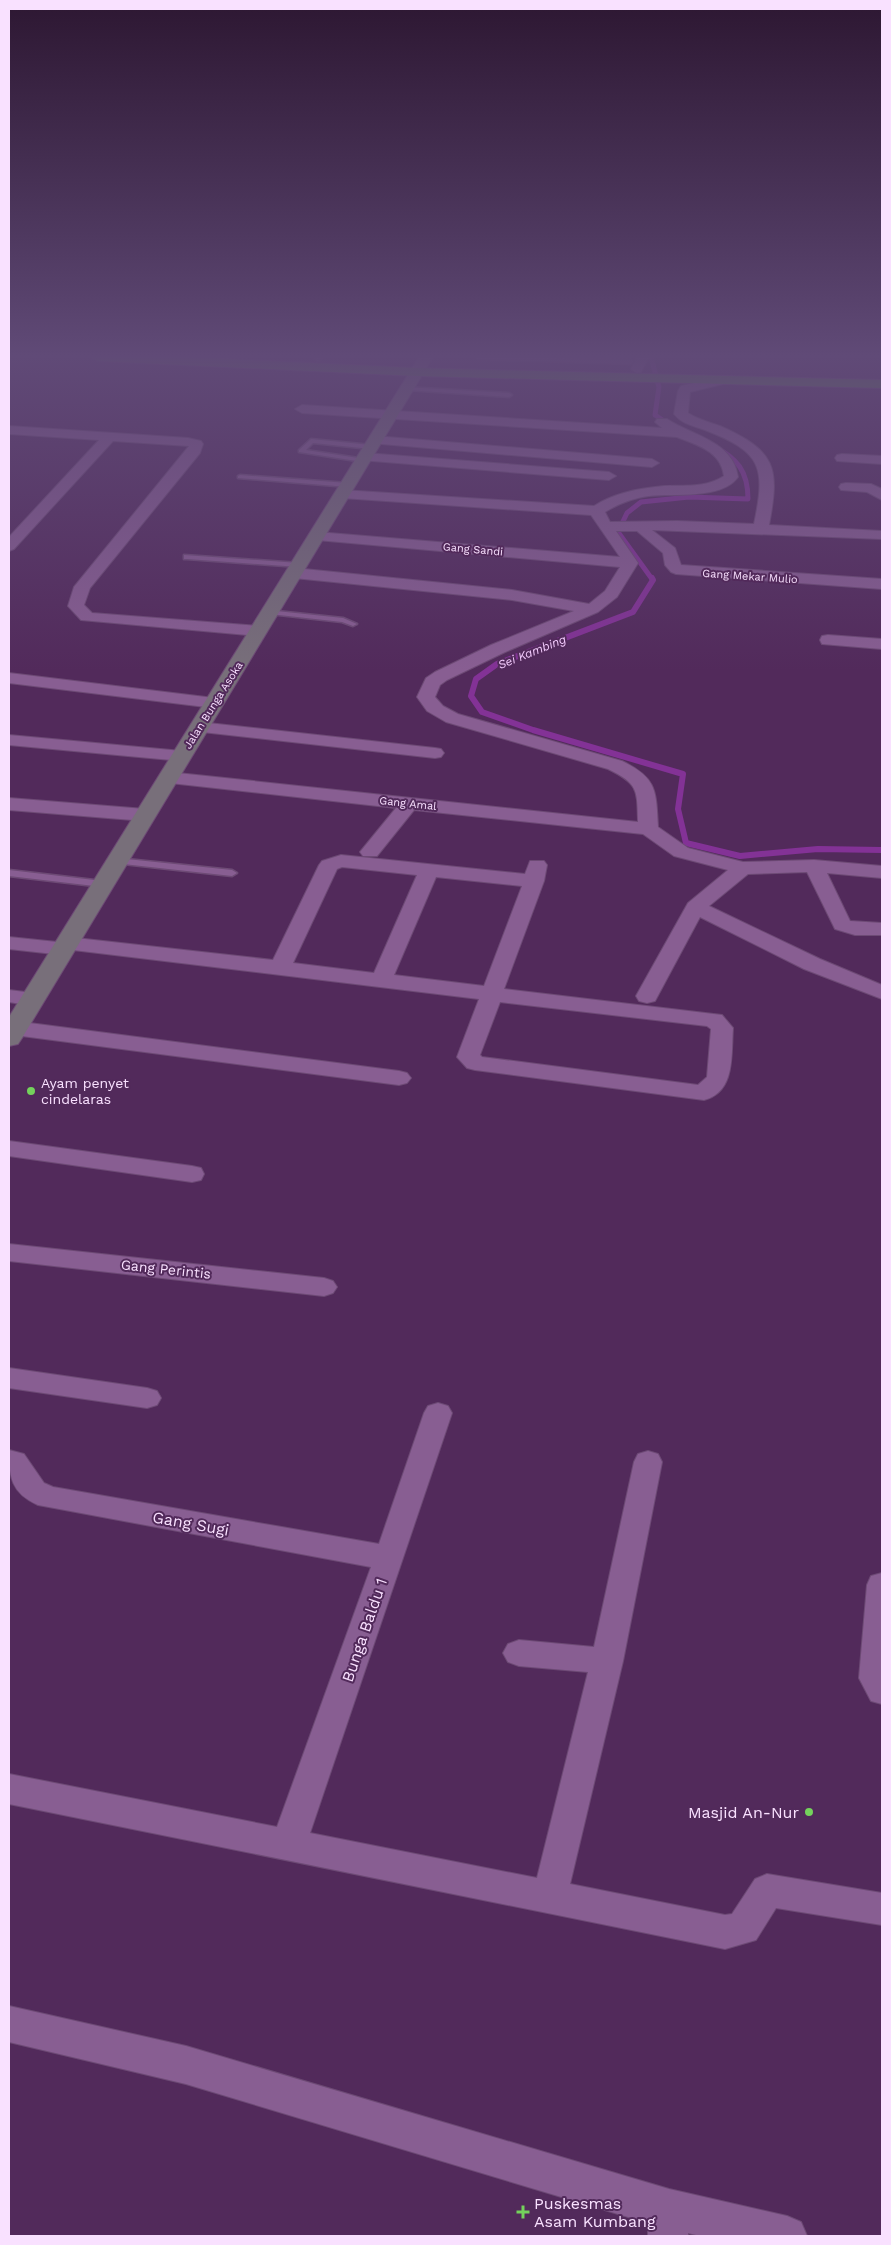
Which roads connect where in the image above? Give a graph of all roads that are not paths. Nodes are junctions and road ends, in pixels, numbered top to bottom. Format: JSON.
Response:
{"nodes":[{"id":1,"x":620,"y":461,"type":"edge"},
{"id":2,"x":86,"y":462,"type":"edge"},
{"id":3,"x":185,"y":462,"type":"edge"},
{"id":4,"x":362,"y":462,"type":"edge"},
{"id":5,"x":472,"y":462,"type":"edge"},
{"id":6,"x":632,"y":462,"type":"edge"},
{"id":7,"x":727,"y":462,"type":"edge"},
{"id":8,"x":762,"y":462,"type":"edge"},
{"id":9,"x":652,"y":463,"type":"dead end"},
{"id":10,"x":609,"y":476,"type":"junction"},
{"id":11,"x":240,"y":477,"type":"dead end"},
{"id":12,"x":846,"y":487,"type":"dead end"},
{"id":13,"x":345,"y":490,"type":"junction"},
{"id":14,"x":882,"y":496,"type":"edge"},
{"id":15,"x":625,"y":497,"type":"junction"},
{"id":16,"x":597,"y":511,"type":"junction"},
{"id":17,"x":639,"y":525,"type":"junction"},
{"id":18,"x":610,"y":527,"type":"junction"},
{"id":19,"x":761,"y":528,"type":"junction"},
{"id":20,"x":882,"y":535,"type":"edge"},
{"id":21,"x":317,"y":536,"type":"junction"},
{"id":22,"x":9,"y":546,"type":"edge"},
{"id":23,"x":187,"y":557,"type":"dead end"},
{"id":24,"x":630,"y":563,"type":"junction"},
{"id":25,"x":296,"y":569,"type":"junction"},
{"id":26,"x":882,"y":584,"type":"edge"},
{"id":27,"x":592,"y":609,"type":"junction"},
{"id":28,"x":270,"y":612,"type":"junction"},
{"id":29,"x":353,"y":624,"type":"dead end"},
{"id":30,"x":258,"y":631,"type":"junction"},
{"id":31,"x":828,"y":640,"type":"dead end"},
{"id":32,"x":882,"y":644,"type":"edge"},
{"id":33,"x":9,"y":678,"type":"edge"},
{"id":34,"x":214,"y":703,"type":"junction"},
{"id":35,"x":199,"y":727,"type":"junction"},
{"id":36,"x":9,"y":740,"type":"edge"},
{"id":37,"x":435,"y":753,"type":"dead end"},
{"id":38,"x":182,"y":756,"type":"junction"},
{"id":39,"x":168,"y":778,"type":"junction"},
{"id":40,"x":410,"y":803,"type":"junction"},
{"id":41,"x":9,"y":804,"type":"edge"},
{"id":42,"x":145,"y":815,"type":"junction"},
{"id":43,"x":648,"y":829,"type":"junction"},
{"id":44,"x":370,"y":852,"type":"dead end"},
{"id":45,"x":117,"y":861,"type":"junction"},
{"id":46,"x":814,"y":866,"type":"junction"},
{"id":47,"x":743,"y":868,"type":"junction"},
{"id":48,"x":429,"y":870,"type":"junction"},
{"id":49,"x":882,"y":872,"type":"edge"},
{"id":50,"x":9,"y":873,"type":"edge"},
{"id":51,"x":232,"y":873,"type":"dead end"},
{"id":52,"x":103,"y":884,"type":"junction"},
{"id":53,"x":695,"y":908,"type":"junction"},
{"id":54,"x":882,"y":929,"type":"edge"},
{"id":55,"x":9,"y":943,"type":"edge"},
{"id":56,"x":65,"y":946,"type":"junction"},
{"id":57,"x":280,"y":968,"type":"junction"},
{"id":58,"x":382,"y":980,"type":"junction"},
{"id":59,"x":493,"y":994,"type":"junction"},
{"id":60,"x":882,"y":994,"type":"edge"},
{"id":61,"x":9,"y":996,"type":"edge"},
{"id":62,"x":647,"y":996,"type":"dead end"},
{"id":63,"x":33,"y":998,"type":"junction"},
{"id":64,"x":12,"y":1033,"type":"edge"},
{"id":65,"x":399,"y":1078,"type":"dead end"},
{"id":66,"x":9,"y":1148,"type":"edge"},
{"id":67,"x":192,"y":1174,"type":"dead end"},
{"id":68,"x":9,"y":1252,"type":"edge"},
{"id":69,"x":324,"y":1287,"type":"dead end"},
{"id":70,"x":9,"y":1378,"type":"edge"},
{"id":71,"x":147,"y":1398,"type":"dead end"},
{"id":72,"x":438,"y":1412,"type":"dead end"},
{"id":73,"x":9,"y":1461,"type":"edge"},
{"id":74,"x":648,"y":1462,"type":"dead end"},
{"id":75,"x":389,"y":1558,"type":"junction"},
{"id":76,"x":882,"y":1585,"type":"edge"},
{"id":77,"x":519,"y":1653,"type":"dead end"},
{"id":78,"x":607,"y":1661,"type":"junction"},
{"id":79,"x":882,"y":1691,"type":"edge"},
{"id":80,"x":9,"y":1789,"type":"edge"},
{"id":81,"x":288,"y":1846,"type":"junction"},
{"id":82,"x":550,"y":1895,"type":"junction"},
{"id":83,"x":882,"y":1909,"type":"edge"},
{"id":84,"x":9,"y":2024,"type":"edge"},
{"id":85,"x":668,"y":2223,"type":"edge"},
{"id":86,"x":787,"y":2236,"type":"edge"}],
"edges":[{"from":1,"to":10,"type":"street"},
{"from":2,"to":22,"type":"street"},
{"from":3,"to":30,"type":"street"},
{"from":4,"to":13,"type":"street","name":"Jalan Bunga Asoka"},
{"from":5,"to":10,"type":"street"},
{"from":6,"to":9,"type":"street"},
{"from":7,"to":15,"type":"street"},
{"from":8,"to":19,"type":"street"},
{"from":10,"to":15,"type":"street"},
{"from":11,"to":13,"type":"lane"},
{"from":12,"to":14,"type":"street"},
{"from":13,"to":16,"type":"street"},
{"from":13,"to":21,"type":"street","name":"Jalan Bunga Asoka"},
{"from":15,"to":16,"type":"street"},
{"from":16,"to":18,"type":"street"},
{"from":17,"to":18,"type":"street"},
{"from":17,"to":19,"type":"street"},
{"from":17,"to":26,"type":"street","name":"Gang Mekar Mulio"},
{"from":18,"to":24,"type":"street"},
{"from":19,"to":20,"type":"street"},
{"from":21,"to":24,"type":"street","name":"Gang Sandi"},
{"from":21,"to":25,"type":"street","name":"Jalan Bunga Asoka"},
{"from":23,"to":25,"type":"lane"},
{"from":24,"to":27,"type":"street"},
{"from":25,"to":27,"type":"street"},
{"from":25,"to":28,"type":"street","name":"Jalan Bunga Asoka"},
{"from":27,"to":43,"type":"street"},
{"from":28,"to":29,"type":"lane"},
{"from":28,"to":30,"type":"street","name":"Jalan Bunga Asoka"},
{"from":30,"to":34,"type":"street","name":"Jalan Bunga Asoka"},
{"from":31,"to":32,"type":"street"},
{"from":33,"to":34,"type":"street"},
{"from":34,"to":35,"type":"street","name":"Jalan Bunga Asoka"},
{"from":35,"to":37,"type":"street"},
{"from":35,"to":38,"type":"street","name":"Jalan Bunga Asoka"},
{"from":36,"to":38,"type":"street"},
{"from":38,"to":39,"type":"street","name":"Jalan Bunga Asoka"},
{"from":39,"to":40,"type":"street","name":"Gang Amal"},
{"from":39,"to":42,"type":"street","name":"Jalan Bunga Asoka"},
{"from":40,"to":43,"type":"street","name":"Gang Amal"},
{"from":40,"to":44,"type":"street"},
{"from":41,"to":42,"type":"street"},
{"from":42,"to":45,"type":"street","name":"Jalan Bunga Asoka"},
{"from":43,"to":47,"type":"street"},
{"from":45,"to":51,"type":"lane"},
{"from":45,"to":52,"type":"street","name":"Jalan Bunga Asoka"},
{"from":46,"to":47,"type":"street"},
{"from":46,"to":49,"type":"street"},
{"from":46,"to":54,"type":"street"},
{"from":47,"to":53,"type":"street"},
{"from":48,"to":57,"type":"street"},
{"from":48,"to":58,"type":"street"},
{"from":48,"to":59,"type":"street"},
{"from":50,"to":52,"type":"lane"},
{"from":52,"to":56,"type":"street","name":"Jalan Bunga Asoka"},
{"from":53,"to":60,"type":"street"},
{"from":53,"to":62,"type":"street"},
{"from":55,"to":56,"type":"street"},
{"from":56,"to":57,"type":"street"},
{"from":56,"to":63,"type":"street","name":"Jalan Bunga Asoka"},
{"from":57,"to":58,"type":"street"},
{"from":58,"to":59,"type":"street"},
{"from":59,"to":59,"type":"street"},
{"from":61,"to":63,"type":"street"},
{"from":63,"to":64,"type":"street","name":"Jalan Bunga Asoka"},
{"from":64,"to":65,"type":"street"},
{"from":66,"to":67,"type":"street"},
{"from":68,"to":69,"type":"street","name":"Gang Perintis"},
{"from":70,"to":71,"type":"street"},
{"from":72,"to":75,"type":"street","name":"Bunga Baldu 1"},
{"from":73,"to":75,"type":"street","name":"Gang Sugi"},
{"from":74,"to":78,"type":"street"},
{"from":75,"to":81,"type":"street","name":"Bunga Baldu 1"},
{"from":76,"to":79,"type":"street"},
{"from":77,"to":78,"type":"street"},
{"from":78,"to":82,"type":"street"},
{"from":80,"to":81,"type":"street"},
{"from":81,"to":82,"type":"street"},
{"from":82,"to":83,"type":"street"},
{"from":84,"to":85,"type":"street"},
{"from":85,"to":86,"type":"street"}]}
